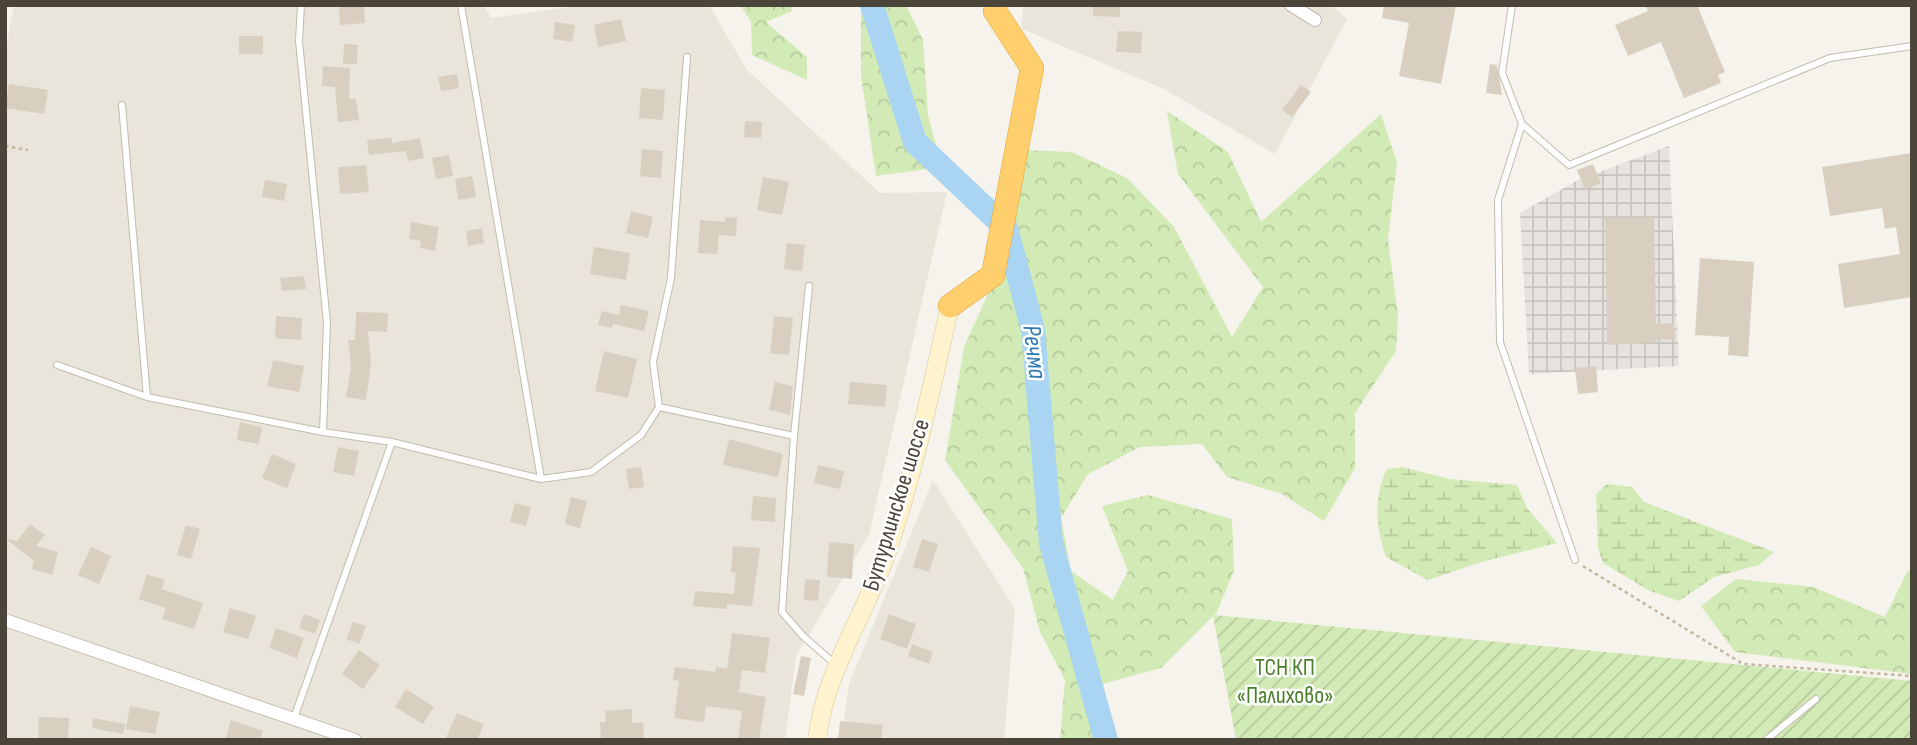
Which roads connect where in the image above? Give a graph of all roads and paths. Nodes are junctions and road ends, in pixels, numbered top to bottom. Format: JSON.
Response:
{"nodes":[{"id":1,"x":301,"y":5,"type":"edge"},
{"id":2,"x":461,"y":5,"type":"edge"},
{"id":3,"x":1291,"y":5,"type":"edge"},
{"id":4,"x":1512,"y":5,"type":"edge"},
{"id":5,"x":995,"y":8,"type":"edge"},
{"id":6,"x":1315,"y":20,"type":"dead end"},
{"id":7,"x":1912,"y":46,"type":"edge"},
{"id":8,"x":687,"y":57,"type":"dead end"},
{"id":9,"x":122,"y":105,"type":"dead end"},
{"id":10,"x":1522,"y":124,"type":"junction"},
{"id":11,"x":5,"y":146,"type":"edge"},
{"id":12,"x":28,"y":150,"type":"dead end"},
{"id":13,"x":809,"y":286,"type":"dead end"},
{"id":14,"x":950,"y":306,"type":"joint"},
{"id":15,"x":57,"y":365,"type":"dead end"},
{"id":16,"x":147,"y":397,"type":"junction"},
{"id":17,"x":659,"y":407,"type":"junction"},
{"id":18,"x":323,"y":432,"type":"junction"},
{"id":19,"x":794,"y":436,"type":"junction"},
{"id":20,"x":392,"y":442,"type":"junction"},
{"id":21,"x":541,"y":479,"type":"junction"},
{"id":22,"x":1574,"y":560,"type":"joint"},
{"id":23,"x":5,"y":620,"type":"edge"},
{"id":24,"x":838,"y":666,"type":"junction"},
{"id":25,"x":1912,"y":676,"type":"edge"},
{"id":26,"x":1816,"y":699,"type":"dead end"},
{"id":27,"x":294,"y":718,"type":"junction"},
{"id":28,"x":355,"y":740,"type":"edge"},
{"id":29,"x":817,"y":740,"type":"edge"},
{"id":30,"x":1766,"y":740,"type":"edge"}],
"edges":[{"from":1,"to":18,"type":"lane"},
{"from":2,"to":21,"type":"lane"},
{"from":3,"to":6,"type":"street"},
{"from":4,"to":10,"type":"lane"},
{"from":5,"to":14,"type":"highway"},
{"from":7,"to":10,"type":"lane"},
{"from":8,"to":17,"type":"lane"},
{"from":9,"to":16,"type":"lane"},
{"from":10,"to":22,"type":"lane"},
{"from":11,"to":12,"type":"path"},
{"from":13,"to":19,"type":"lane"},
{"from":14,"to":24,"type":"main road","name":"Бутурлинское шоссе"},
{"from":15,"to":16,"type":"lane"},
{"from":16,"to":18,"type":"lane"},
{"from":17,"to":19,"type":"lane"},
{"from":17,"to":21,"type":"lane"},
{"from":18,"to":20,"type":"lane"},
{"from":19,"to":24,"type":"lane"},
{"from":20,"to":21,"type":"lane"},
{"from":20,"to":27,"type":"lane"},
{"from":22,"to":25,"type":"path"},
{"from":23,"to":27,"type":"street"},
{"from":24,"to":29,"type":"main road","name":"Бутурлинское шоссе"},
{"from":26,"to":30,"type":"lane"},
{"from":27,"to":28,"type":"street"}]}
